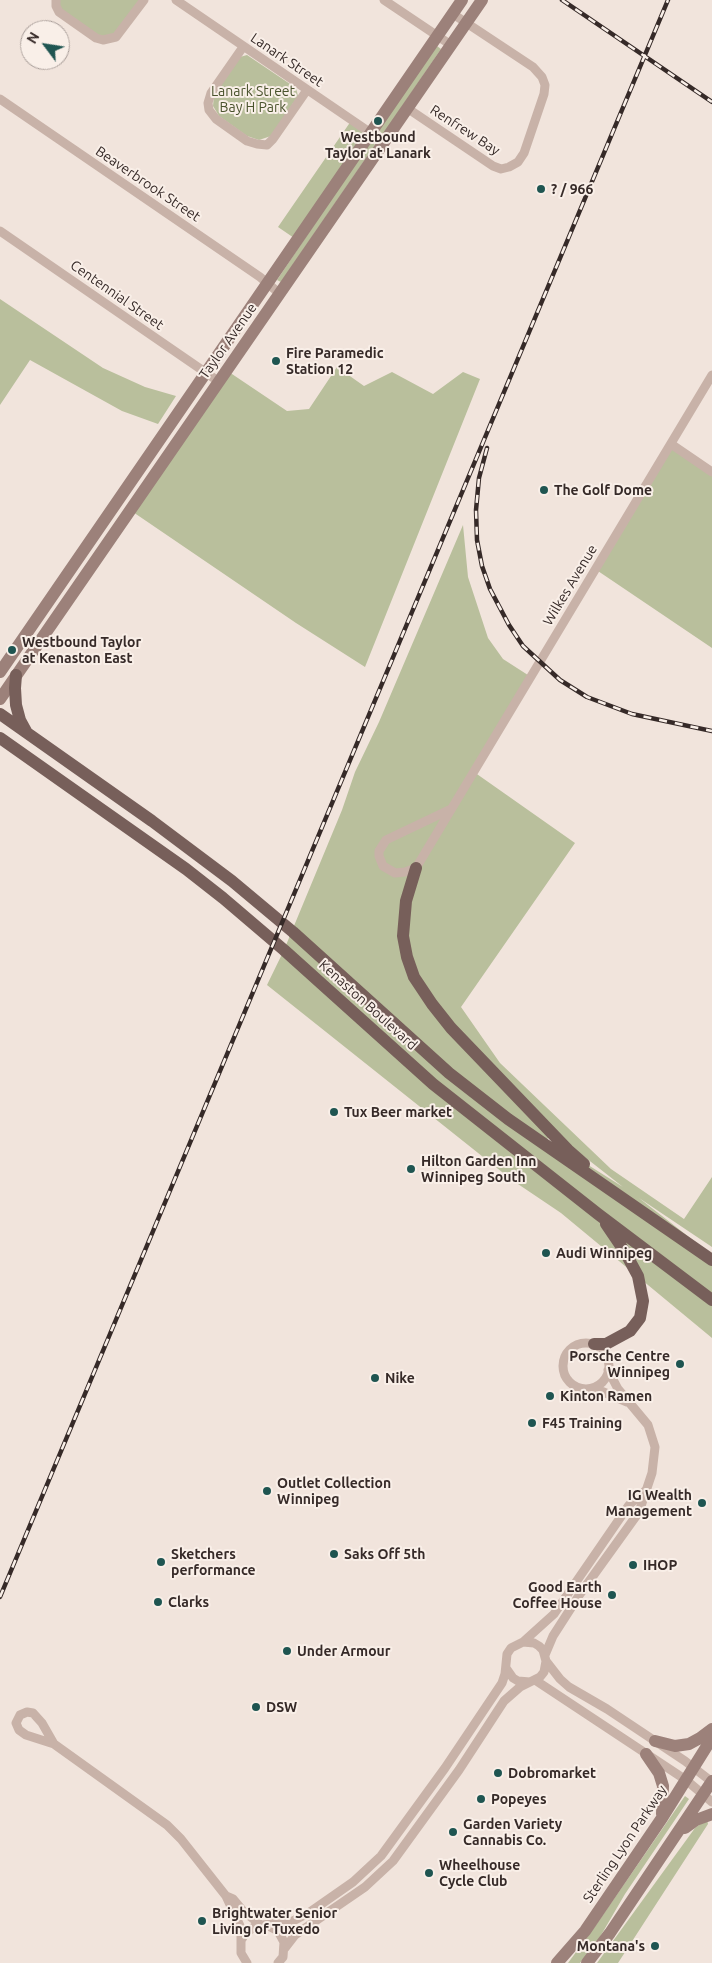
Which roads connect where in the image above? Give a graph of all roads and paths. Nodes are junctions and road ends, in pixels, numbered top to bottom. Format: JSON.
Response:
{"nodes":[{"id":1,"x":56,"y":0,"type":"edge"},
{"id":2,"x":144,"y":0,"type":"edge"},
{"id":3,"x":176,"y":0,"type":"edge"},
{"id":4,"x":384,"y":0,"type":"edge"},
{"id":5,"x":462,"y":0,"type":"edge"},
{"id":6,"x":482,"y":0,"type":"edge"},
{"id":7,"x":453,"y":14,"type":"junction"},
{"id":8,"x":466,"y":23,"type":"junction"},
{"id":9,"x":437,"y":36,"type":"junction"},
{"id":10,"x":451,"y":45,"type":"junction"},
{"id":11,"x":244,"y":47,"type":"junction"},
{"id":12,"x":307,"y":90,"type":"junction"},
{"id":13,"x":0,"y":99,"type":"edge"},
{"id":14,"x":407,"y":108,"type":"junction"},
{"id":15,"x":371,"y":134,"type":"junction"},
{"id":16,"x":384,"y":142,"type":"junction"},
{"id":17,"x":0,"y":231,"type":"edge"},
{"id":18,"x":268,"y":283,"type":"junction"},
{"id":19,"x":280,"y":293,"type":"junction"},
{"id":20,"x":206,"y":372,"type":"junction"},
{"id":21,"x":712,"y":376,"type":"edge"},
{"id":22,"x":218,"y":382,"type":"junction"},
{"id":23,"x":671,"y":444,"type":"junction"},
{"id":24,"x":712,"y":472,"type":"edge"},
{"id":25,"x":0,"y":672,"type":"edge"},
{"id":26,"x":16,"y":675,"type":"junction"},
{"id":27,"x":0,"y":699,"type":"edge"},
{"id":28,"x":0,"y":714,"type":"edge"},
{"id":29,"x":27,"y":733,"type":"junction"},
{"id":30,"x":0,"y":738,"type":"edge"},
{"id":31,"x":0,"y":747,"type":"edge"},
{"id":32,"x":13,"y":748,"type":"junction"},
{"id":33,"x":451,"y":810,"type":"junction"},
{"id":34,"x":416,"y":868,"type":"junction"},
{"id":35,"x":625,"y":1201,"type":"junction"},
{"id":36,"x":598,"y":1214,"type":"junction"},
{"id":37,"x":712,"y":1260,"type":"edge"},
{"id":38,"x":712,"y":1300,"type":"edge"},
{"id":39,"x":594,"y":1344,"type":"junction"},
{"id":40,"x":608,"y":1370,"type":"junction"},
{"id":41,"x":594,"y":1388,"type":"junction"},
{"id":42,"x":629,"y":1404,"type":"junction"},
{"id":43,"x":648,"y":1489,"type":"junction"},
{"id":44,"x":523,"y":1642,"type":"junction"},
{"id":45,"x":546,"y":1658,"type":"junction"},
{"id":46,"x":506,"y":1668,"type":"junction"},
{"id":47,"x":532,"y":1681,"type":"junction"},
{"id":48,"x":712,"y":1729,"type":"edge"},
{"id":49,"x":712,"y":1738,"type":"edge"},
{"id":50,"x":655,"y":1741,"type":"junction"},
{"id":51,"x":54,"y":1744,"type":"dead end"},
{"id":52,"x":646,"y":1754,"type":"junction"},
{"id":53,"x":694,"y":1767,"type":"junction"},
{"id":54,"x":686,"y":1780,"type":"junction"},
{"id":55,"x":712,"y":1782,"type":"edge"},
{"id":56,"x":708,"y":1798,"type":"edge"},
{"id":57,"x":712,"y":1814,"type":"edge"},
{"id":58,"x":662,"y":1818,"type":"junction"},
{"id":59,"x":677,"y":1834,"type":"junction"},
{"id":60,"x":226,"y":1896,"type":"junction"},
{"id":61,"x":264,"y":1925,"type":"junction"},
{"id":62,"x":242,"y":1939,"type":"junction"},
{"id":63,"x":283,"y":1958,"type":"edge"},
{"id":64,"x":247,"y":1963,"type":"edge"},
{"id":65,"x":557,"y":1963,"type":"edge"},
{"id":66,"x":587,"y":1963,"type":"edge"}],
"edges":[{"from":1,"to":2,"type":"street"},
{"from":3,"to":11,"type":"street","name":"Lanark Street"},
{"from":4,"to":9,"type":"street"},
{"from":5,"to":7,"type":"main road","name":"Taylor Avenue"},
{"from":6,"to":8,"type":"main road","name":"Taylor Avenue"},
{"from":7,"to":8,"type":"street","name":"Renfrew Bay"},
{"from":7,"to":9,"type":"main road","name":"Taylor Avenue"},
{"from":8,"to":10,"type":"main road","name":"Taylor Avenue"},
{"from":8,"to":14,"type":"street","name":"Renfrew Bay"},
{"from":9,"to":10,"type":"street"},
{"from":9,"to":15,"type":"main road","name":"Taylor Avenue"},
{"from":10,"to":14,"type":"main road","name":"Taylor Avenue"},
{"from":11,"to":12,"type":"street","name":"Lanark Street"},
{"from":11,"to":12,"type":"street"},
{"from":12,"to":15,"type":"street","name":"Lanark Street"},
{"from":13,"to":18,"type":"street","name":"Beaverbrook Street"},
{"from":14,"to":16,"type":"main road","name":"Taylor Avenue"},
{"from":15,"to":16,"type":"street","name":"Lanark Street"},
{"from":15,"to":18,"type":"main road","name":"Taylor Avenue"},
{"from":16,"to":19,"type":"main road","name":"Taylor Avenue"},
{"from":17,"to":20,"type":"street","name":"Centennial Street"},
{"from":18,"to":19,"type":"street","name":"Beaverbrook Street"},
{"from":18,"to":20,"type":"main road","name":"Taylor Avenue"},
{"from":19,"to":22,"type":"main road","name":"Taylor Avenue"},
{"from":20,"to":22,"type":"street","name":"Centennial Street"},
{"from":20,"to":25,"type":"main road","name":"Taylor Avenue"},
{"from":21,"to":23,"type":"street","name":"Wilkes Avenue"},
{"from":22,"to":26,"type":"main road","name":"Taylor Avenue"},
{"from":23,"to":24,"type":"street"},
{"from":23,"to":33,"type":"street","name":"Wilkes Avenue"},
{"from":26,"to":27,"type":"main road","name":"Taylor Avenue"},
{"from":26,"to":29,"type":"main road"},
{"from":28,"to":29,"type":"main road","name":"Kenaston Boulevard"},
{"from":29,"to":35,"type":"main road","name":"Kenaston Boulevard"},
{"from":30,"to":32,"type":"main road","name":"Kenaston Boulevard"},
{"from":31,"to":32,"type":"main road"},
{"from":32,"to":36,"type":"main road","name":"Kenaston Boulevard"},
{"from":33,"to":34,"type":"street","name":"Wilkes Avenue"},
{"from":33,"to":34,"type":"street"},
{"from":34,"to":35,"type":"main road"},
{"from":35,"to":37,"type":"main road","name":"Kenaston Boulevard"},
{"from":36,"to":38,"type":"main road","name":"Kenaston Boulevard"},
{"from":36,"to":39,"type":"main road"},
{"from":39,"to":40,"type":"street"},
{"from":39,"to":41,"type":"street"},
{"from":40,"to":41,"type":"street"},
{"from":40,"to":42,"type":"street"},
{"from":41,"to":42,"type":"street"},
{"from":42,"to":43,"type":"street"},
{"from":43,"to":44,"type":"street"},
{"from":43,"to":45,"type":"street"},
{"from":44,"to":45,"type":"street"},
{"from":44,"to":46,"type":"street"},
{"from":45,"to":47,"type":"street"},
{"from":45,"to":50,"type":"street"},
{"from":46,"to":47,"type":"street"},
{"from":46,"to":61,"type":"street"},
{"from":47,"to":52,"type":"street"},
{"from":47,"to":63,"type":"street"},
{"from":48,"to":50,"type":"main road"},
{"from":49,"to":53,"type":"main road","name":"Sterling Lyon Parkway"},
{"from":50,"to":53,"type":"street"},
{"from":51,"to":60,"type":"street"},
{"from":52,"to":54,"type":"street"},
{"from":52,"to":58,"type":"main road"},
{"from":53,"to":54,"type":"main road","name":"Sterling Lyon Parkway"},
{"from":53,"to":55,"type":"street"},
{"from":54,"to":56,"type":"street"},
{"from":54,"to":58,"type":"main road","name":"Sterling Lyon Parkway"},
{"from":55,"to":56,"type":"main road"},
{"from":56,"to":59,"type":"main road"},
{"from":57,"to":59,"type":"main road"},
{"from":58,"to":65,"type":"main road","name":"Sterling Lyon Parkway"},
{"from":59,"to":66,"type":"main road"},
{"from":60,"to":61,"type":"street"},
{"from":60,"to":62,"type":"street"},
{"from":61,"to":62,"type":"street"},
{"from":61,"to":63,"type":"street"},
{"from":62,"to":64,"type":"street"}]}
